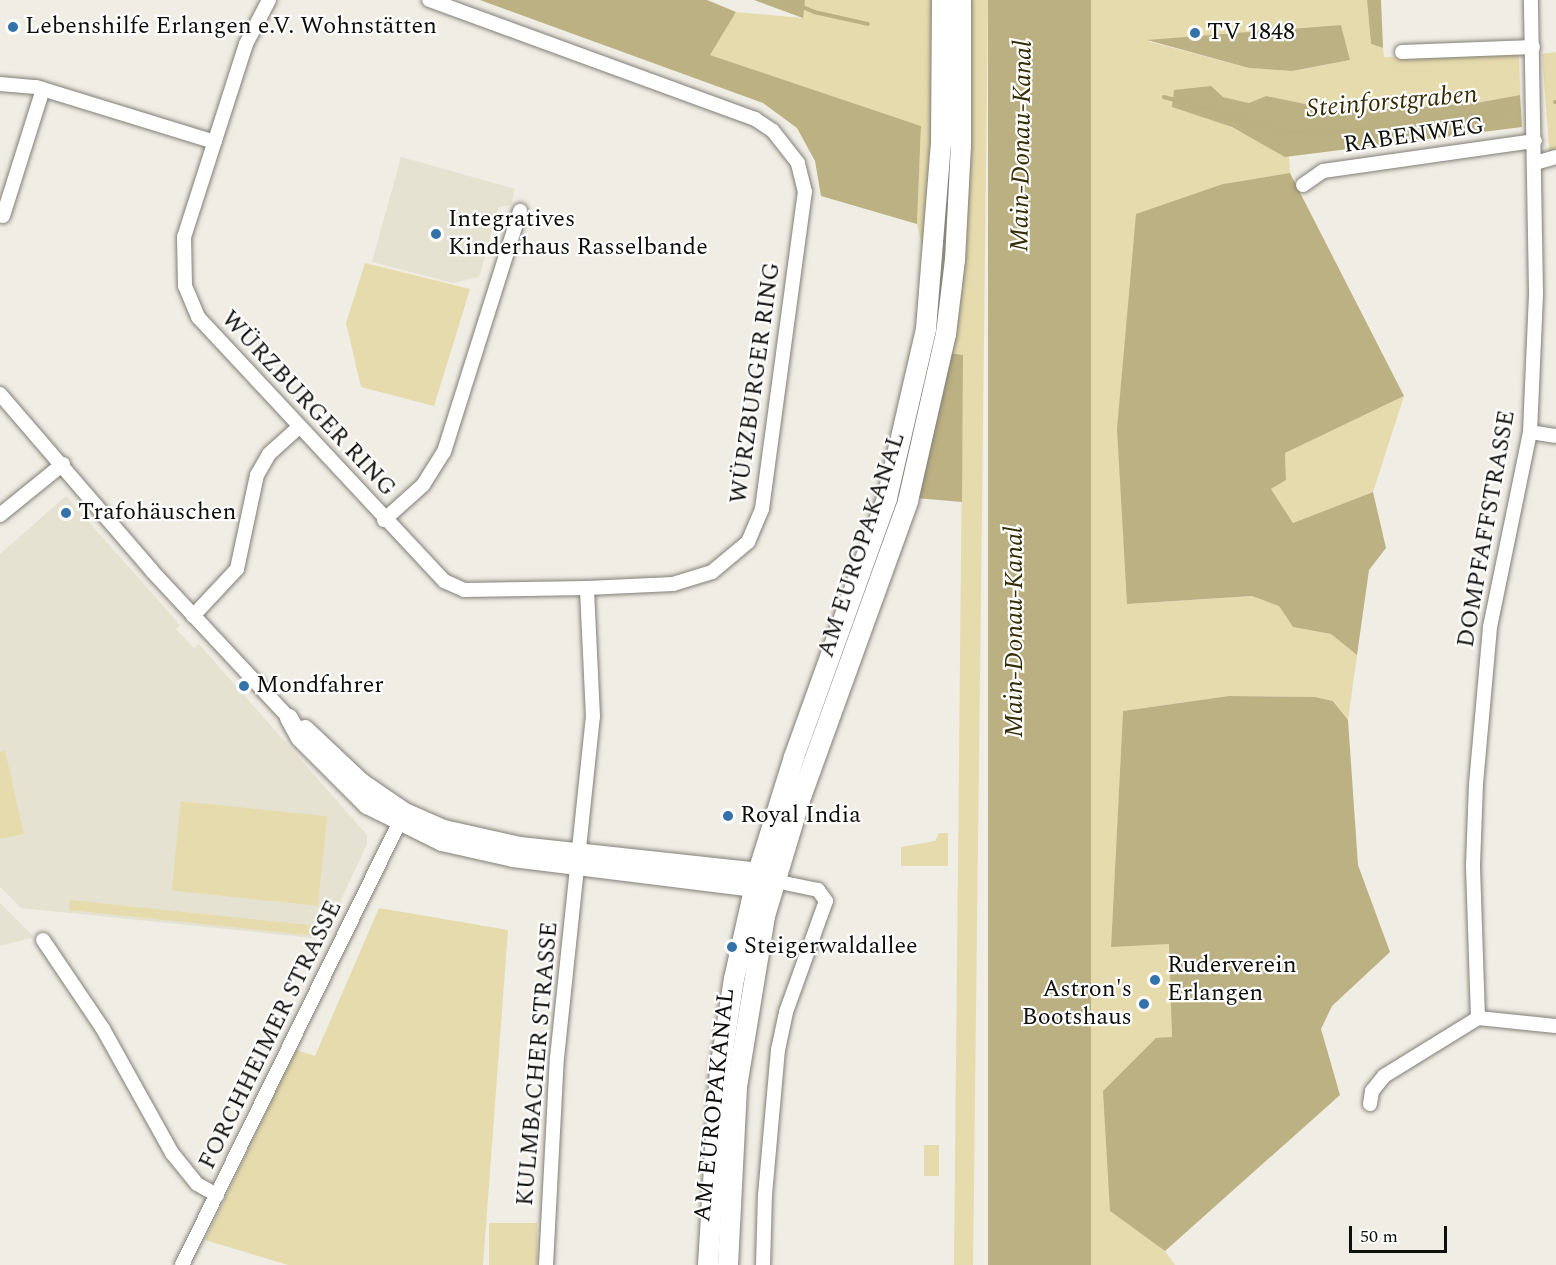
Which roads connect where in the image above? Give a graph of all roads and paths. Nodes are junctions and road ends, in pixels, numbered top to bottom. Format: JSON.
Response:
{"nodes":[{"id":1,"x":268,"y":0,"type":"edge"},
{"id":2,"x":429,"y":0,"type":"edge"},
{"id":3,"x":942,"y":0,"type":"edge"},
{"id":4,"x":961,"y":0,"type":"edge"},
{"id":5,"x":1531,"y":0,"type":"edge"},
{"id":6,"x":1533,"y":47,"type":"junction"},
{"id":7,"x":1402,"y":52,"type":"dead end"},
{"id":8,"x":0,"y":84,"type":"edge"},
{"id":9,"x":43,"y":89,"type":"junction"},
{"id":10,"x":1535,"y":141,"type":"junction"},
{"id":11,"x":215,"y":142,"type":"junction"},
{"id":12,"x":1556,"y":157,"type":"edge"},
{"id":13,"x":1535,"y":163,"type":"junction"},
{"id":14,"x":1303,"y":184,"type":"dead end"},
{"id":15,"x":520,"y":211,"type":"dead end"},
{"id":16,"x":3,"y":216,"type":"dead end"},
{"id":17,"x":0,"y":394,"type":"edge"},
{"id":18,"x":298,"y":428,"type":"junction"},
{"id":19,"x":1530,"y":432,"type":"junction"},
{"id":20,"x":1556,"y":436,"type":"edge"},
{"id":21,"x":63,"y":464,"type":"junction"},
{"id":22,"x":0,"y":515,"type":"edge"},
{"id":23,"x":384,"y":520,"type":"junction"},
{"id":24,"x":587,"y":588,"type":"junction"},
{"id":25,"x":193,"y":616,"type":"junction"},
{"id":26,"x":289,"y":718,"type":"joint"},
{"id":27,"x":402,"y":818,"type":"junction"},
{"id":28,"x":579,"y":860,"type":"junction"},
{"id":29,"x":762,"y":880,"type":"junction"},
{"id":30,"x":43,"y":940,"type":"dead end"},
{"id":31,"x":1478,"y":1018,"type":"junction"},
{"id":32,"x":1556,"y":1026,"type":"edge"},
{"id":33,"x":1370,"y":1104,"type":"dead end"},
{"id":34,"x":217,"y":1195,"type":"junction"},
{"id":35,"x":182,"y":1265,"type":"edge"},
{"id":36,"x":546,"y":1265,"type":"edge"},
{"id":37,"x":708,"y":1265,"type":"edge"},
{"id":38,"x":728,"y":1265,"type":"edge"},
{"id":39,"x":763,"y":1265,"type":"edge"}],
"edges":[{"from":1,"to":11,"type":"street","name":"WÜRZBURGER RING"},
{"from":2,"to":24,"type":"street","name":"WÜRZBURGER RING"},
{"from":3,"to":29,"type":"main road","name":"AM EUROPAKANAL"},
{"from":4,"to":29,"type":"main road","name":"AM EUROPAKANAL"},
{"from":5,"to":6,"type":"street","name":"DOMPFAFFSTRASSE"},
{"from":6,"to":7,"type":"street"},
{"from":6,"to":10,"type":"street","name":"DOMPFAFFSTRASSE"},
{"from":8,"to":9,"type":"street"},
{"from":9,"to":11,"type":"street"},
{"from":9,"to":16,"type":"street"},
{"from":10,"to":13,"type":"street","name":"DOMPFAFFSTRASSE"},
{"from":10,"to":14,"type":"street","name":"RABENWEG"},
{"from":11,"to":18,"type":"street","name":"WÜRZBURGER RING"},
{"from":12,"to":13,"type":"street"},
{"from":13,"to":19,"type":"street","name":"DOMPFAFFSTRASSE"},
{"from":15,"to":23,"type":"street"},
{"from":17,"to":21,"type":"street"},
{"from":18,"to":23,"type":"street","name":"WÜRZBURGER RING"},
{"from":18,"to":25,"type":"street"},
{"from":19,"to":20,"type":"street"},
{"from":19,"to":31,"type":"street","name":"DOMPFAFFSTRASSE"},
{"from":21,"to":22,"type":"street"},
{"from":21,"to":25,"type":"street"},
{"from":23,"to":24,"type":"street","name":"WÜRZBURGER RING"},
{"from":24,"to":28,"type":"street","name":"KULMBACHER STRASSE"},
{"from":25,"to":26,"type":"street"},
{"from":26,"to":27,"type":"street"},
{"from":27,"to":28,"type":"street"},
{"from":27,"to":34,"type":"street","name":"FORCHHEIMER STRASSE"},
{"from":28,"to":29,"type":"street"},
{"from":28,"to":36,"type":"street","name":"KULMBACHER STRASSE"},
{"from":29,"to":37,"type":"main road","name":"AM EUROPAKANAL"},
{"from":29,"to":38,"type":"main road","name":"AM EUROPAKANAL"},
{"from":29,"to":39,"type":"street"},
{"from":30,"to":34,"type":"street"},
{"from":31,"to":32,"type":"street"},
{"from":31,"to":33,"type":"street"},
{"from":34,"to":35,"type":"street","name":"FORCHHEIMER STRASSE"}]}
